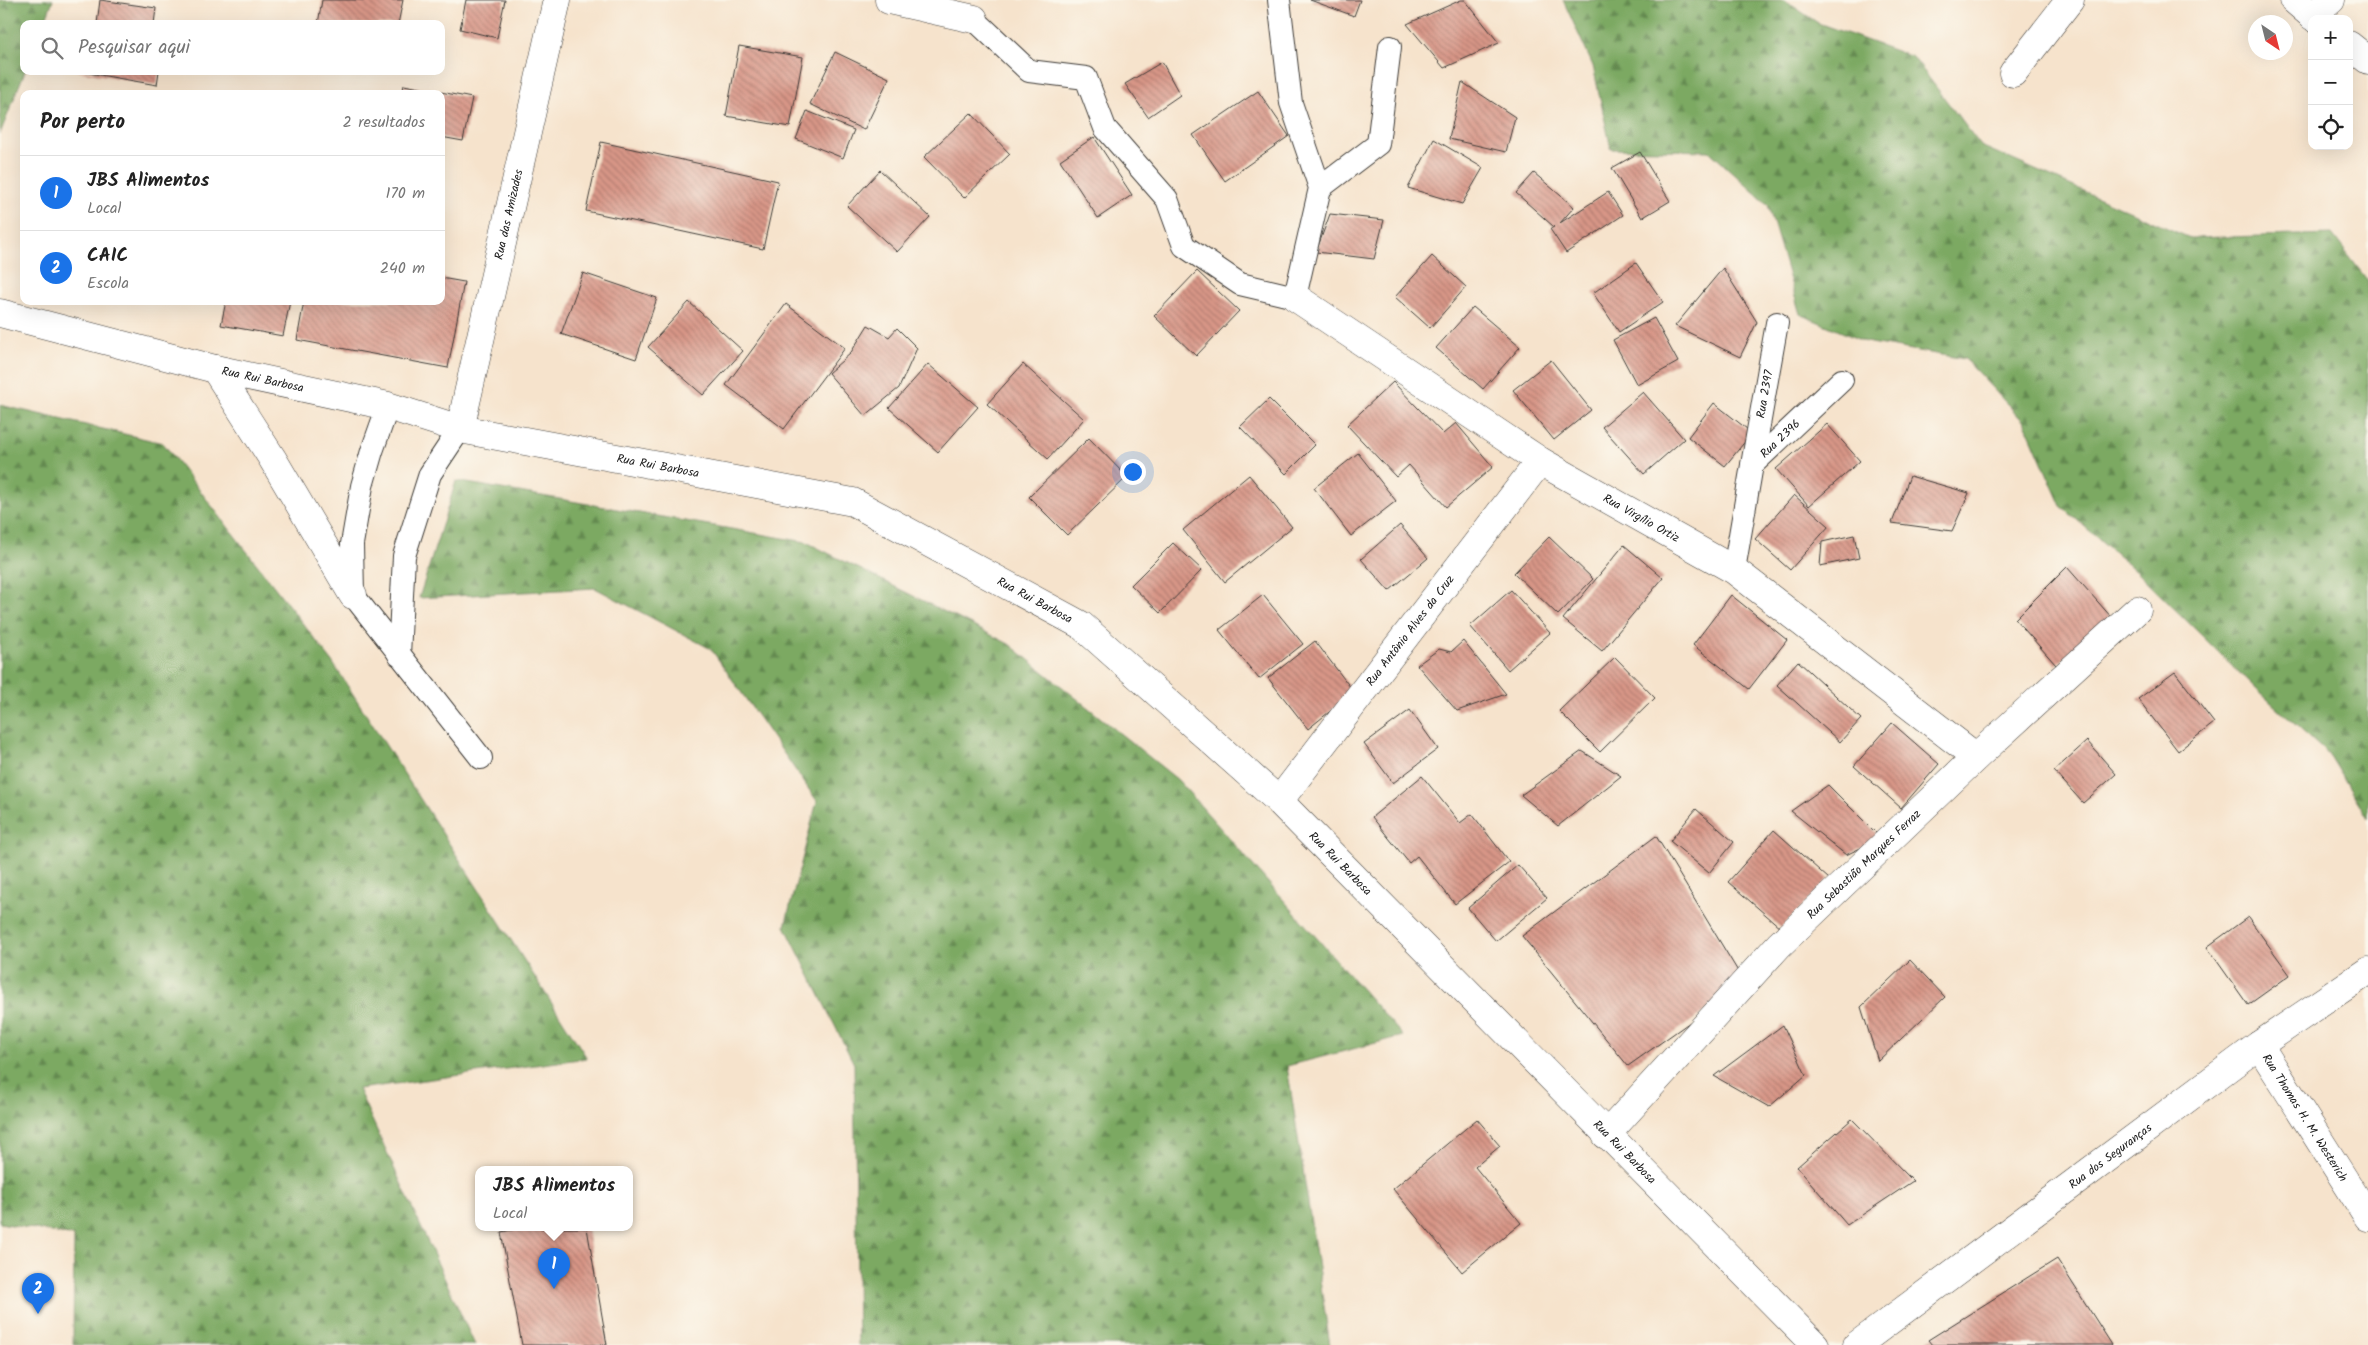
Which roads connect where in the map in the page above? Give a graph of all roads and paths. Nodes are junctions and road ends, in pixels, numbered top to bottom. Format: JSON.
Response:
{"nodes":[{"id":1,"x":557,"y":0,"type":"edge"},
{"id":2,"x":889,"y":0,"type":"edge"},
{"id":3,"x":1279,"y":0,"type":"edge"},
{"id":4,"x":2070,"y":0,"type":"edge"},
{"id":5,"x":974,"y":19,"type":"joint"},
{"id":6,"x":1390,"y":47,"type":"dead end"},
{"id":7,"x":2353,"y":48,"type":"edge"},
{"id":8,"x":2368,"y":60,"type":"edge"},
{"id":9,"x":2013,"y":73,"type":"dead end"},
{"id":10,"x":1320,"y":188,"type":"junction"},
{"id":11,"x":1295,"y":297,"type":"junction"},
{"id":12,"x":0,"y":313,"type":"edge"},
{"id":13,"x":1777,"y":323,"type":"dead end"},
{"id":14,"x":215,"y":369,"type":"junction"},
{"id":15,"x":1842,"y":380,"type":"dead end"},
{"id":16,"x":388,"y":406,"type":"junction"},
{"id":17,"x":460,"y":429,"type":"junction"},
{"id":18,"x":1540,"y":461,"type":"junction"},
{"id":19,"x":1752,"y":465,"type":"junction"},
{"id":20,"x":1734,"y":570,"type":"junction"},
{"id":21,"x":353,"y":595,"type":"junction"},
{"id":22,"x":2137,"y":610,"type":"dead end"},
{"id":23,"x":399,"y":655,"type":"junction"},
{"id":24,"x":1976,"y":757,"type":"junction"},
{"id":25,"x":481,"y":758,"type":"dead end"},
{"id":26,"x":1279,"y":801,"type":"junction"},
{"id":27,"x":2368,"y":971,"type":"edge"},
{"id":28,"x":2260,"y":1045,"type":"junction"},
{"id":29,"x":1606,"y":1134,"type":"junction"},
{"id":30,"x":2368,"y":1216,"type":"edge"},
{"id":31,"x":1815,"y":1345,"type":"edge"},
{"id":32,"x":1857,"y":1345,"type":"edge"}],
"edges":[{"from":1,"to":17,"type":"street","name":"Rua das Amizades"},
{"from":2,"to":5,"type":"street"},
{"from":3,"to":10,"type":"lane"},
{"from":4,"to":9,"type":"street"},
{"from":5,"to":11,"type":"lane"},
{"from":6,"to":10,"type":"lane"},
{"from":7,"to":8,"type":"street"},
{"from":10,"to":11,"type":"lane"},
{"from":11,"to":18,"type":"street","name":"Rua Virgílio Ortiz"},
{"from":12,"to":14,"type":"street","name":"Rua Rui Barbosa"},
{"from":13,"to":19,"type":"lane","name":"Rua 2397"},
{"from":14,"to":16,"type":"street","name":"Rua Rui Barbosa"},
{"from":14,"to":21,"type":"street"},
{"from":15,"to":19,"type":"lane","name":"Rua 2396"},
{"from":16,"to":17,"type":"street","name":"Rua Rui Barbosa"},
{"from":16,"to":21,"type":"lane"},
{"from":17,"to":23,"type":"lane"},
{"from":17,"to":26,"type":"street","name":"Rua Rui Barbosa"},
{"from":18,"to":20,"type":"street","name":"Rua Virgílio Ortiz"},
{"from":18,"to":26,"type":"street","name":"Rua Antônio Alves da Cruz"},
{"from":19,"to":20,"type":"lane","name":"Rua 2396"},
{"from":20,"to":24,"type":"street","name":"Rua Virgílio Ortiz"},
{"from":21,"to":23,"type":"lane"},
{"from":22,"to":24,"type":"street","name":"Rua Sebastião Marques Ferraz"},
{"from":23,"to":25,"type":"lane"},
{"from":24,"to":29,"type":"street","name":"Rua Sebastião Marques Ferraz"},
{"from":26,"to":29,"type":"street","name":"Rua Rui Barbosa"},
{"from":27,"to":28,"type":"street","name":"Rua dos Seguranças"},
{"from":28,"to":30,"type":"street","name":"Rua Thomas H. M. Westerich"},
{"from":28,"to":32,"type":"street","name":"Rua dos Seguranças"},
{"from":29,"to":31,"type":"street","name":"Rua Rui Barbosa"}]}
